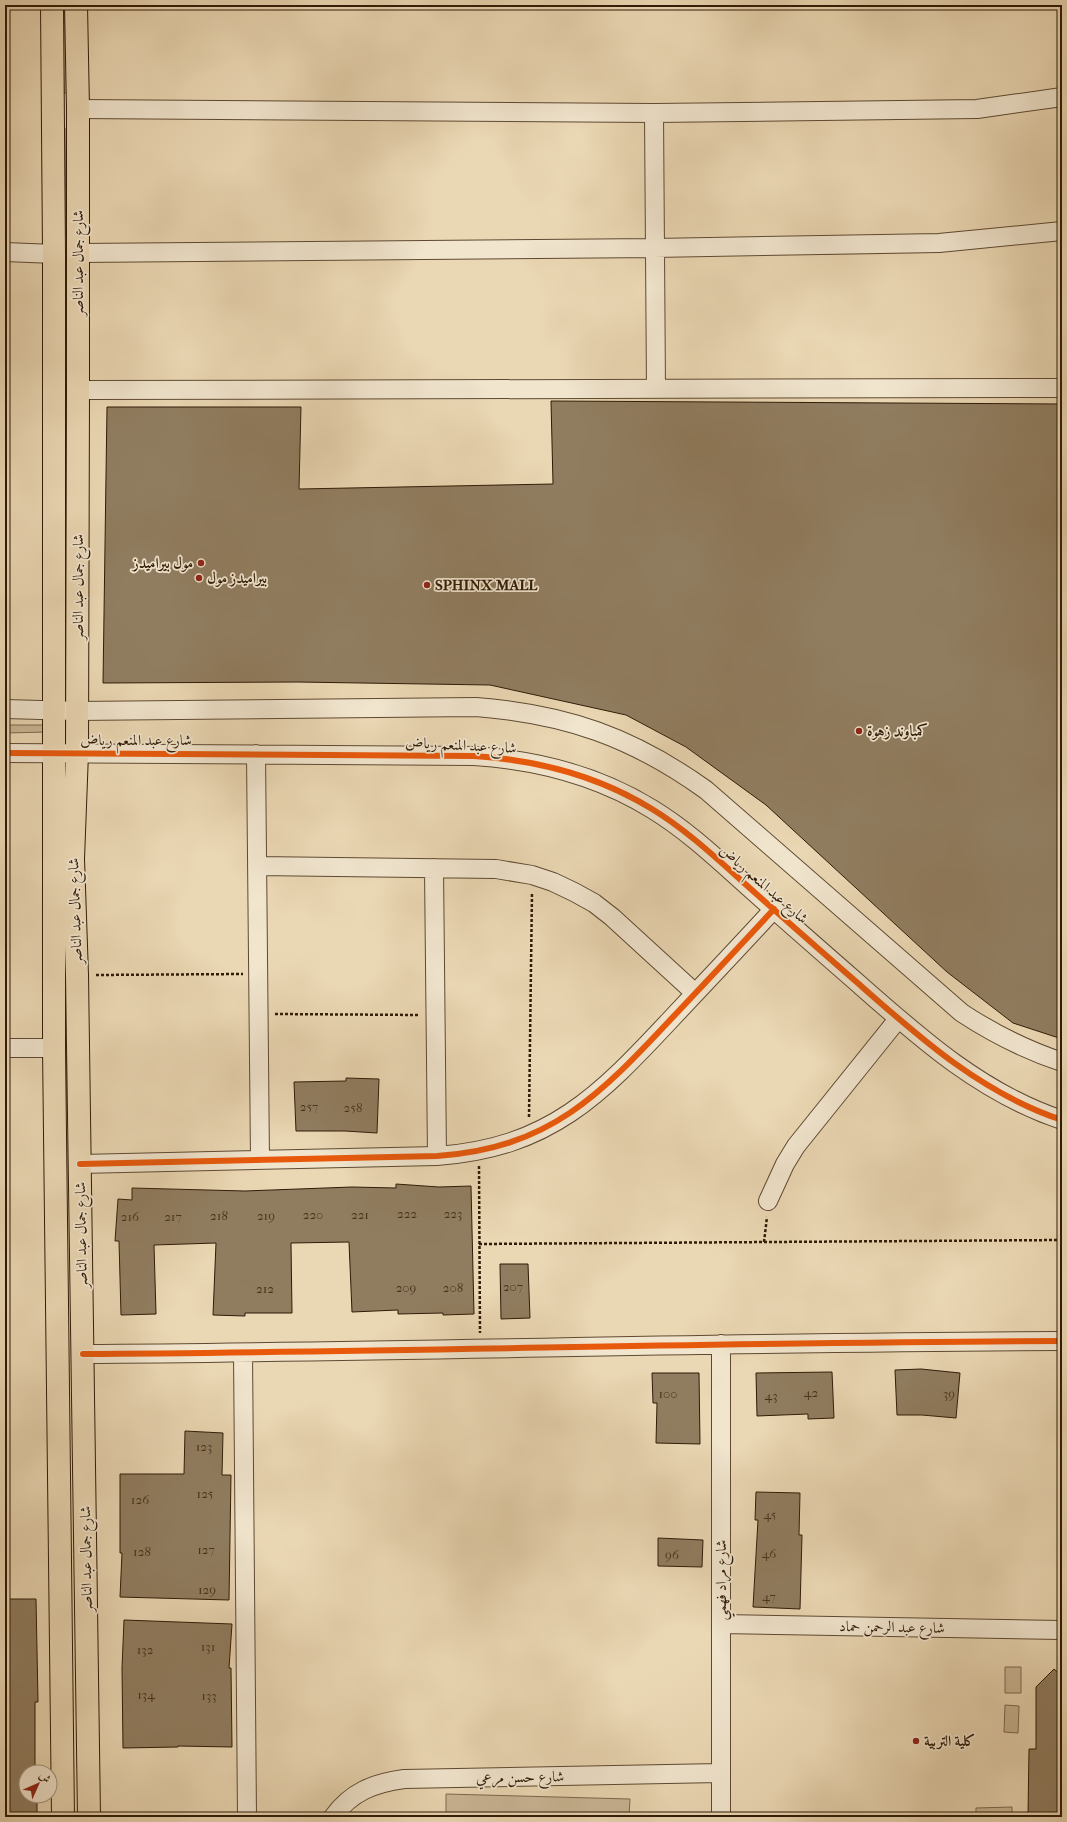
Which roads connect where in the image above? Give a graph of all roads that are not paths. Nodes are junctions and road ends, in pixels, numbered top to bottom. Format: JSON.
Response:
{"nodes":[{"id":1,"x":53,"y":12,"type":"edge"},
{"id":2,"x":76,"y":12,"type":"edge"},
{"id":3,"x":1062,"y":97,"type":"edge"},
{"id":4,"x":78,"y":109,"type":"junction"},
{"id":5,"x":654,"y":113,"type":"junction"},
{"id":6,"x":1062,"y":231,"type":"edge"},
{"id":7,"x":654,"y":248,"type":"junction"},
{"id":8,"x":5,"y":252,"type":"edge"},
{"id":9,"x":78,"y":252,"type":"junction"},
{"id":10,"x":54,"y":254,"type":"junction"},
{"id":11,"x":656,"y":388,"type":"junction"},
{"id":12,"x":1062,"y":388,"type":"edge"},
{"id":13,"x":78,"y":390,"type":"junction"},
{"id":14,"x":5,"y":709,"type":"edge"},
{"id":15,"x":54,"y":710,"type":"junction"},
{"id":16,"x":77,"y":711,"type":"junction"},
{"id":17,"x":54,"y":752,"type":"junction"},
{"id":18,"x":5,"y":753,"type":"edge"},
{"id":19,"x":77,"y":753,"type":"junction"},
{"id":20,"x":256,"y":754,"type":"junction"},
{"id":21,"x":257,"y":866,"type":"junction"},
{"id":22,"x":434,"y":868,"type":"junction"},
{"id":23,"x":774,"y":909,"type":"junction"},
{"id":24,"x":695,"y":994,"type":"junction"},
{"id":25,"x":898,"y":1019,"type":"junction"},
{"id":26,"x":5,"y":1048,"type":"edge"},
{"id":27,"x":54,"y":1048,"type":"junction"},
{"id":28,"x":1062,"y":1062,"type":"edge"},
{"id":29,"x":1062,"y":1120,"type":"edge"},
{"id":30,"x":437,"y":1156,"type":"junction"},
{"id":31,"x":260,"y":1160,"type":"junction"},
{"id":32,"x":80,"y":1164,"type":"junction"},
{"id":33,"x":768,"y":1201,"type":"road end"},
{"id":34,"x":1062,"y":1341,"type":"edge"},
{"id":35,"x":721,"y":1344,"type":"junction"},
{"id":36,"x":243,"y":1353,"type":"junction"},
{"id":37,"x":83,"y":1354,"type":"junction"},
{"id":38,"x":722,"y":1624,"type":"junction"},
{"id":39,"x":1062,"y":1630,"type":"edge"},
{"id":40,"x":720,"y":1773,"type":"junction"},
{"id":41,"x":63,"y":1817,"type":"edge"},
{"id":42,"x":89,"y":1817,"type":"edge"},
{"id":43,"x":247,"y":1817,"type":"edge"},
{"id":44,"x":333,"y":1817,"type":"edge"},
{"id":45,"x":721,"y":1817,"type":"edge"}],
"edges":[{"from":1,"to":2,"type":"main road"},
{"from":1,"to":10,"type":"main road","name":"شارع جمال عبد الناصر"},
{"from":2,"to":4,"type":"main road","name":"شارع جمال عبد الناصر"},
{"from":3,"to":5,"type":"street"},
{"from":4,"to":5,"type":"street"},
{"from":4,"to":9,"type":"main road","name":"شارع جمال عبد الناصر"},
{"from":5,"to":7,"type":"street"},
{"from":6,"to":7,"type":"street"},
{"from":7,"to":9,"type":"street"},
{"from":7,"to":11,"type":"street"},
{"from":8,"to":10,"type":"street"},
{"from":9,"to":13,"type":"main road","name":"شارع جمال عبد الناصر"},
{"from":10,"to":15,"type":"main road","name":"شارع جمال عبد الناصر"},
{"from":11,"to":12,"type":"street"},
{"from":11,"to":13,"type":"street"},
{"from":13,"to":16,"type":"main road","name":"شارع جمال عبد الناصر"},
{"from":14,"to":15,"type":"street","name":"شارع عبد المنعم رياض"},
{"from":15,"to":16,"type":"street","name":"شارع عبد المنعم رياض"},
{"from":15,"to":17,"type":"main road","name":"شارع جمال عبد الناصر"},
{"from":16,"to":19,"type":"main road","name":"شارع جمال عبد الناصر"},
{"from":16,"to":28,"type":"street","name":"شارع عبد المنعم رياض"},
{"from":17,"to":18,"type":"street","name":"شارع عبد المنعم رياض"},
{"from":17,"to":19,"type":"street","name":"شارع عبد المنعم رياض"},
{"from":17,"to":27,"type":"main road","name":"شارع جمال عبد الناصر"},
{"from":19,"to":20,"type":"street","name":"شارع عبد المنعم رياض"},
{"from":19,"to":32,"type":"main road","name":"شارع جمال عبد الناصر"},
{"from":20,"to":21,"type":"street"},
{"from":20,"to":23,"type":"street","name":"شارع عبد المنعم رياض"},
{"from":21,"to":22,"type":"street"},
{"from":21,"to":31,"type":"street"},
{"from":22,"to":24,"type":"street"},
{"from":22,"to":30,"type":"street"},
{"from":23,"to":24,"type":"street"},
{"from":23,"to":25,"type":"street","name":"شارع عبد المنعم رياض"},
{"from":24,"to":30,"type":"street"},
{"from":25,"to":29,"type":"street","name":"شارع عبد المنعم رياض"},
{"from":25,"to":33,"type":"street"},
{"from":26,"to":27,"type":"street"},
{"from":27,"to":41,"type":"main road","name":"شارع جمال عبد الناصر"},
{"from":30,"to":31,"type":"street"},
{"from":31,"to":32,"type":"street"},
{"from":32,"to":37,"type":"main road","name":"شارع جمال عبد الناصر"},
{"from":34,"to":35,"type":"street"},
{"from":35,"to":36,"type":"street"},
{"from":35,"to":38,"type":"street","name":"شارع مراد فهمي"},
{"from":36,"to":37,"type":"street"},
{"from":36,"to":43,"type":"street"},
{"from":37,"to":42,"type":"main road","name":"شارع جمال عبد الناصر"},
{"from":38,"to":39,"type":"street","name":"شارع عبد الرحمن حماد"},
{"from":38,"to":40,"type":"street","name":"شارع مراد فهمي"},
{"from":40,"to":44,"type":"street","name":"شارع حسن مرعي"},
{"from":40,"to":45,"type":"street","name":"شارع مراد فهمي"}]}
